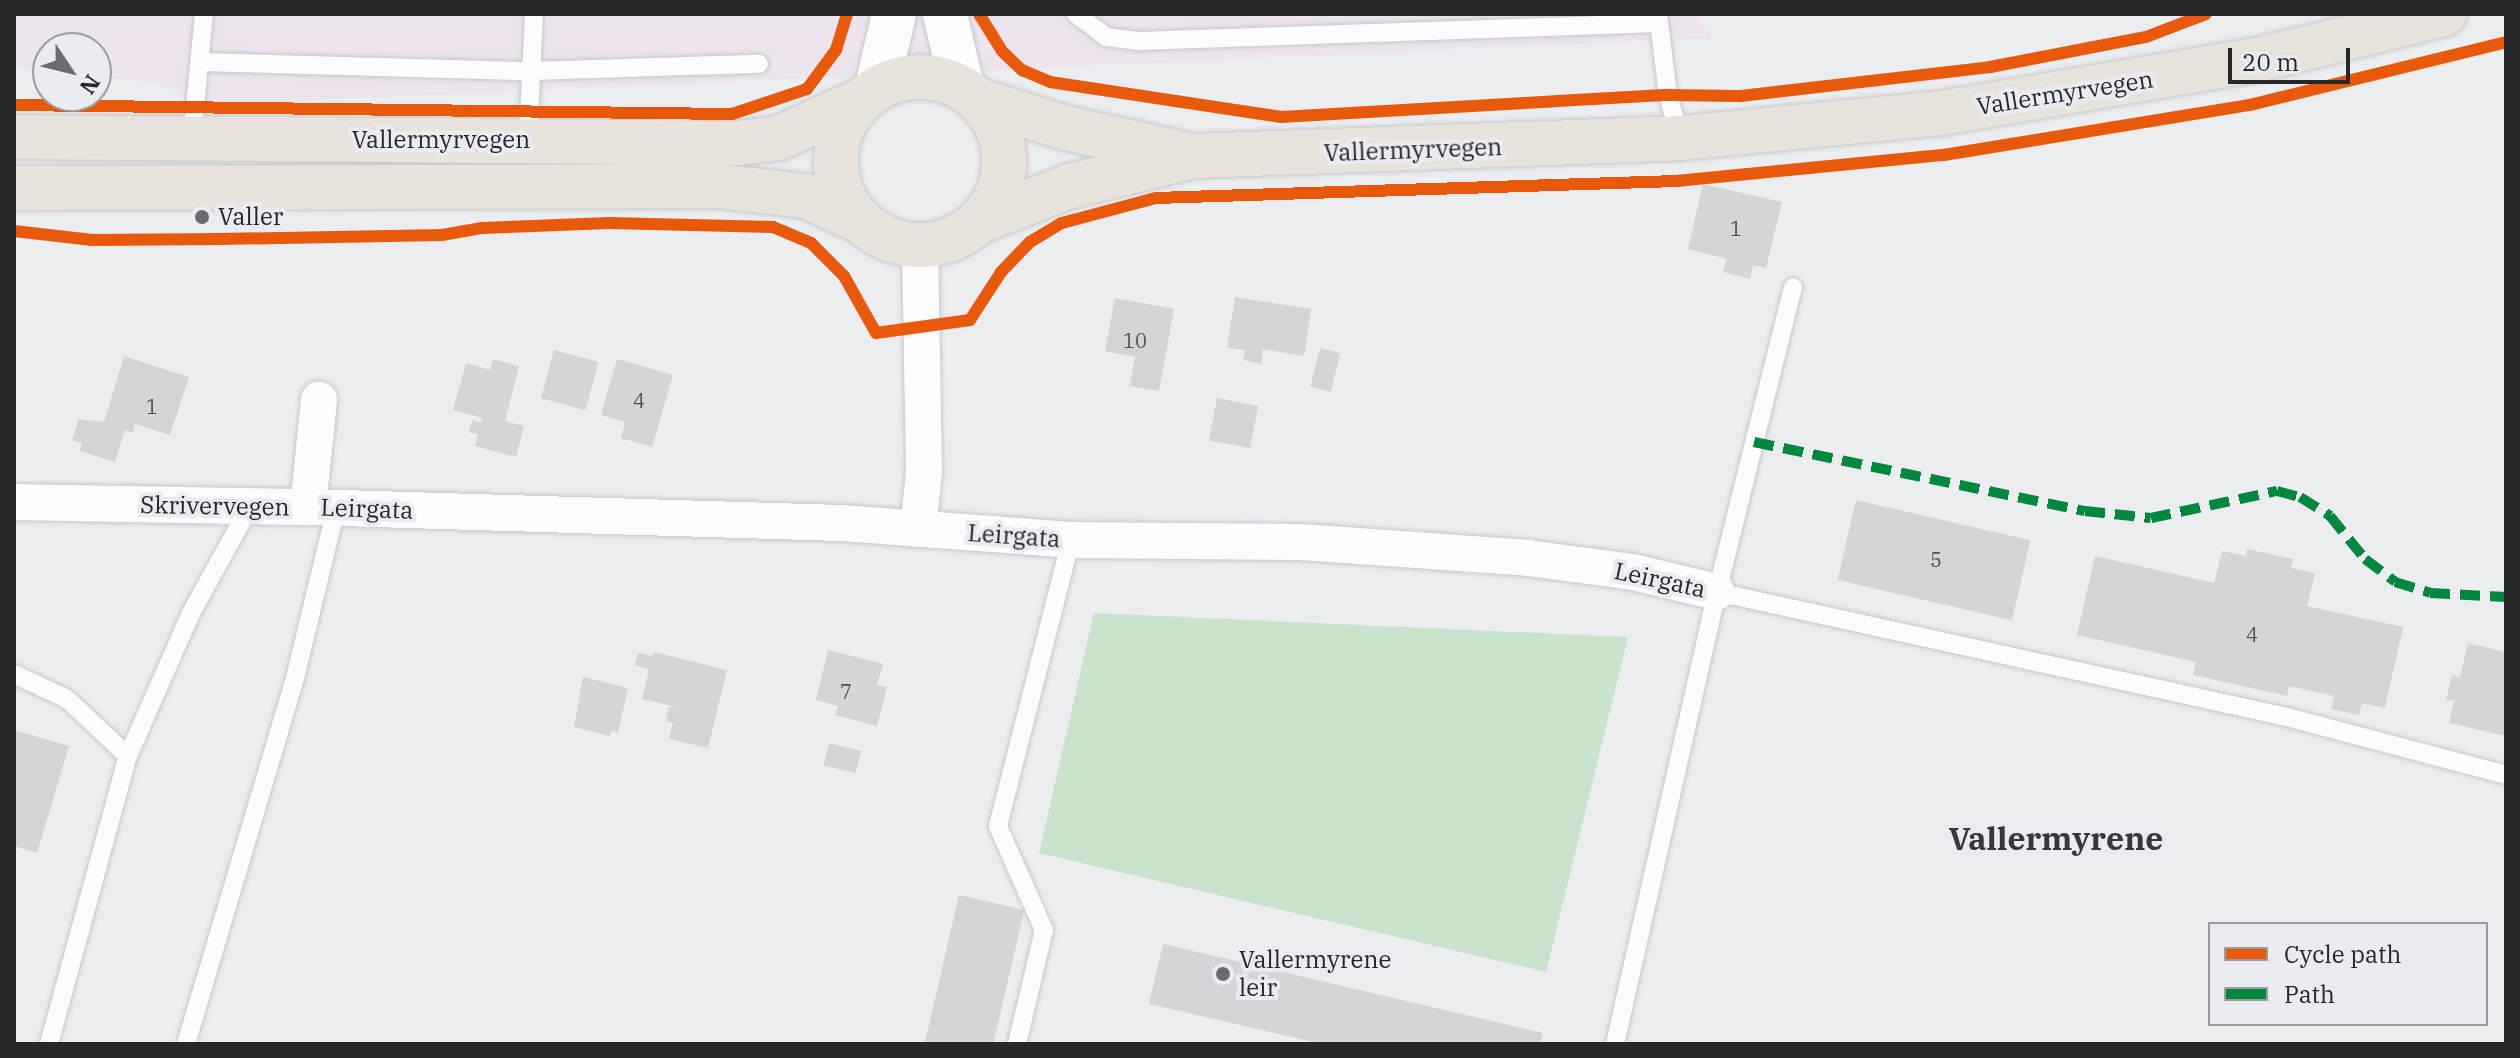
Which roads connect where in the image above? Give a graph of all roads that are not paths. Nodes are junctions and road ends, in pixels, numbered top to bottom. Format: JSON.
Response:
{"nodes":[{"id":1,"x":204,"y":14,"type":"edge"},
{"id":2,"x":534,"y":14,"type":"edge"},
{"id":3,"x":894,"y":14,"type":"edge"},
{"id":4,"x":945,"y":14,"type":"edge"},
{"id":5,"x":1076,"y":14,"type":"edge"},
{"id":6,"x":2444,"y":14,"type":"edge"},
{"id":7,"x":1658,"y":19,"type":"edge"},
{"id":8,"x":201,"y":62,"type":"junction"},
{"id":9,"x":759,"y":64,"type":"dead end"},
{"id":10,"x":530,"y":71,"type":"junction"},
{"id":11,"x":869,"y":94,"type":"junction"},
{"id":12,"x":971,"y":94,"type":"junction"},
{"id":13,"x":14,"y":137,"type":"edge"},
{"id":14,"x":192,"y":138,"type":"junction"},
{"id":15,"x":1681,"y":138,"type":"junction"},
{"id":16,"x":528,"y":140,"type":"junction"},
{"id":17,"x":1194,"y":156,"type":"junction"},
{"id":18,"x":14,"y":188,"type":"edge"},
{"id":19,"x":860,"y":221,"type":"junction"},
{"id":20,"x":980,"y":221,"type":"junction"},
{"id":21,"x":920,"y":246,"type":"junction"},
{"id":22,"x":1793,"y":287,"type":"dead end"},
{"id":23,"x":319,"y":400,"type":"dead end"},
{"id":24,"x":14,"y":502,"type":"edge"},
{"id":25,"x":250,"y":506,"type":"junction"},
{"id":26,"x":322,"y":508,"type":"junction"},
{"id":27,"x":918,"y":529,"type":"junction"},
{"id":28,"x":1071,"y":540,"type":"junction"},
{"id":29,"x":1717,"y":592,"type":"junction"},
{"id":30,"x":14,"y":674,"type":"edge"},
{"id":31,"x":128,"y":756,"type":"junction"},
{"id":32,"x":2506,"y":775,"type":"edge"},
{"id":33,"x":49,"y":1044,"type":"edge"},
{"id":34,"x":186,"y":1044,"type":"edge"},
{"id":35,"x":1017,"y":1044,"type":"edge"},
{"id":36,"x":1615,"y":1044,"type":"edge"}],
"edges":[{"from":1,"to":8,"type":"lane"},
{"from":2,"to":10,"type":"lane"},
{"from":3,"to":11,"type":"main road"},
{"from":4,"to":12,"type":"main road"},
{"from":5,"to":7,"type":"lane"},
{"from":6,"to":15,"type":"main road","name":"Vallermyrvegen"},
{"from":7,"to":15,"type":"lane"},
{"from":8,"to":10,"type":"lane"},
{"from":8,"to":14,"type":"lane"},
{"from":9,"to":10,"type":"lane"},
{"from":10,"to":16,"type":"lane"},
{"from":11,"to":12,"type":"main road","name":"Vallermyrvegen"},
{"from":11,"to":16,"type":"main road","name":"Vallermyrvegen"},
{"from":11,"to":19,"type":"main road"},
{"from":12,"to":17,"type":"main road","name":"Vallermyrvegen"},
{"from":12,"to":20,"type":"main road"},
{"from":13,"to":14,"type":"main road","name":"Vallermyrvegen"},
{"from":14,"to":16,"type":"main road","name":"Vallermyrvegen"},
{"from":15,"to":17,"type":"main road","name":"Vallermyrvegen"},
{"from":17,"to":20,"type":"main road","name":"Vallermyrvegen"},
{"from":18,"to":19,"type":"main road","name":"Vallermyrvegen"},
{"from":19,"to":21,"type":"main road","name":"Vallermyrvegen"},
{"from":20,"to":21,"type":"main road","name":"Vallermyrvegen"},
{"from":21,"to":27,"type":"street"},
{"from":22,"to":29,"type":"lane"},
{"from":23,"to":26,"type":"street","name":"Skrivervegen"},
{"from":24,"to":25,"type":"street","name":"Skrivervegen"},
{"from":25,"to":26,"type":"street","name":"Skrivervegen"},
{"from":25,"to":31,"type":"lane"},
{"from":26,"to":27,"type":"street","name":"Leirgata"},
{"from":26,"to":34,"type":"lane"},
{"from":27,"to":28,"type":"street","name":"Leirgata"},
{"from":28,"to":29,"type":"street","name":"Leirgata"},
{"from":28,"to":35,"type":"lane"},
{"from":29,"to":32,"type":"lane"},
{"from":29,"to":36,"type":"lane"},
{"from":30,"to":31,"type":"lane"},
{"from":31,"to":33,"type":"lane"}]}
